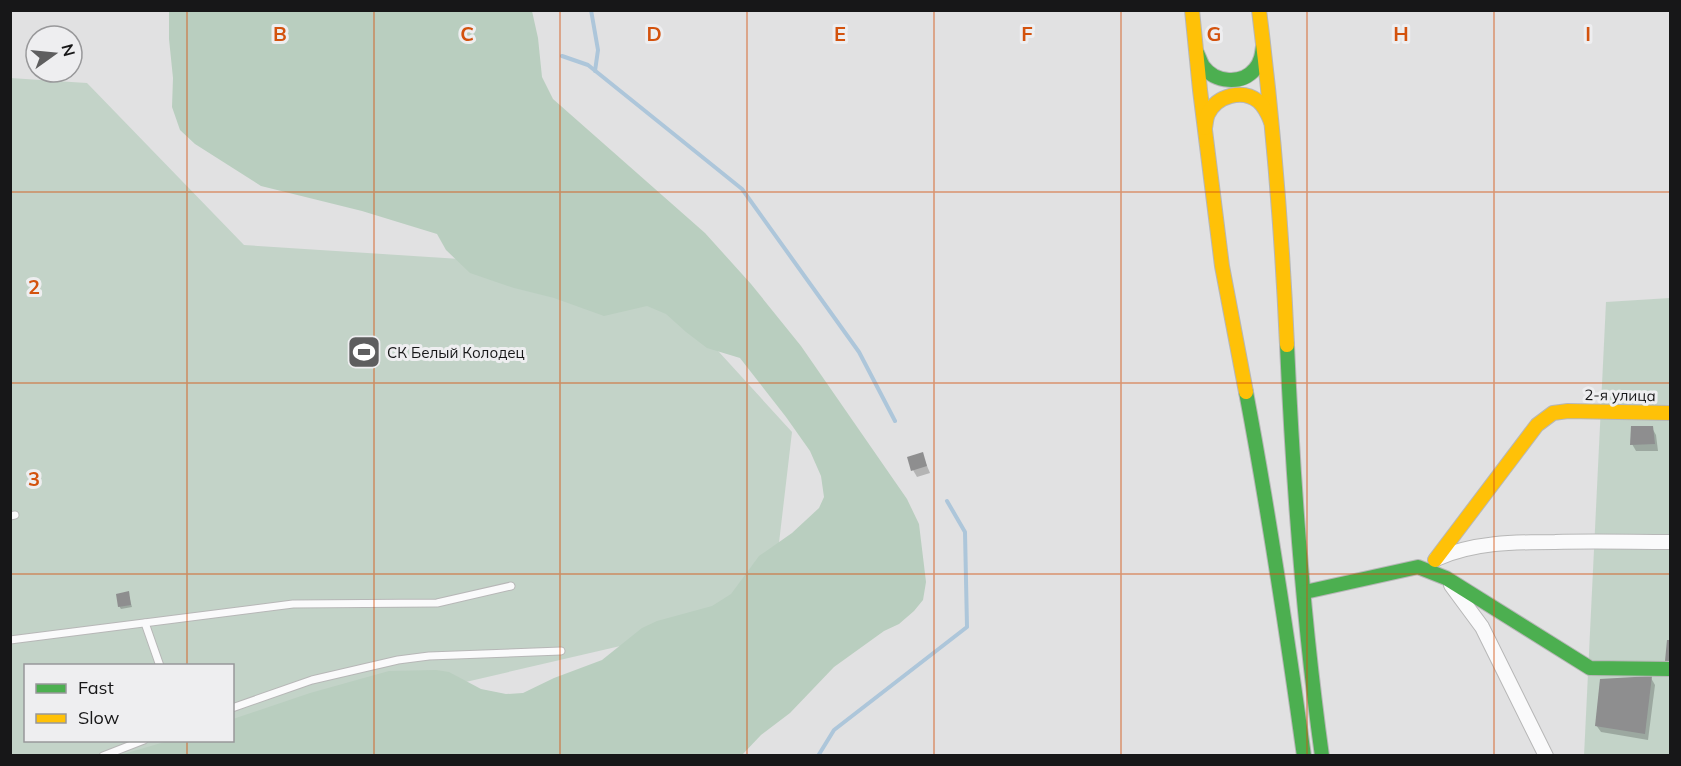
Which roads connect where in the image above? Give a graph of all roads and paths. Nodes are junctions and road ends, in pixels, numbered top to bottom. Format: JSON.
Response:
{"nodes":[{"id":1,"x":1192,"y":10,"type":"edge"},
{"id":2,"x":1259,"y":10,"type":"edge"},
{"id":3,"x":1263,"y":43,"type":"junction"},
{"id":4,"x":1196,"y":50,"type":"junction"},
{"id":5,"x":1272,"y":124,"type":"junction"},
{"id":6,"x":1205,"y":131,"type":"junction"},
{"id":7,"x":1671,"y":413,"type":"edge"},
{"id":8,"x":1671,"y":542,"type":"edge"},
{"id":9,"x":1435,"y":560,"type":"junction"},
{"id":10,"x":1418,"y":567,"type":"junction"},
{"id":11,"x":1446,"y":578,"type":"junction"},
{"id":12,"x":511,"y":586,"type":"dead end"},
{"id":13,"x":1305,"y":592,"type":"junction"},
{"id":14,"x":145,"y":623,"type":"junction"},
{"id":15,"x":10,"y":640,"type":"edge"},
{"id":16,"x":561,"y":651,"type":"dead end"},
{"id":17,"x":159,"y":664,"type":"edge"},
{"id":18,"x":1671,"y":669,"type":"edge"},
{"id":19,"x":234,"y":707,"type":"edge"},
{"id":20,"x":141,"y":742,"type":"edge"},
{"id":21,"x":103,"y":756,"type":"edge"},
{"id":22,"x":1304,"y":756,"type":"edge"},
{"id":23,"x":1322,"y":756,"type":"edge"},
{"id":24,"x":1546,"y":756,"type":"edge"}],
"edges":[{"from":1,"to":4,"type":"main road"},
{"from":2,"to":3,"type":"main road"},
{"from":3,"to":4,"type":"main road"},
{"from":3,"to":5,"type":"main road"},
{"from":4,"to":6,"type":"main road"},
{"from":5,"to":6,"type":"main road"},
{"from":5,"to":13,"type":"main road"},
{"from":6,"to":22,"type":"main road"},
{"from":7,"to":9,"type":"main road","name":"2-я улица"},
{"from":8,"to":9,"type":"street"},
{"from":9,"to":10,"type":"street"},
{"from":10,"to":11,"type":"main road"},
{"from":10,"to":13,"type":"main road"},
{"from":11,"to":18,"type":"main road"},
{"from":11,"to":24,"type":"street"},
{"from":12,"to":14,"type":"lane"},
{"from":13,"to":23,"type":"main road"},
{"from":14,"to":15,"type":"lane"},
{"from":14,"to":17,"type":"lane"},
{"from":16,"to":19,"type":"lane"},
{"from":20,"to":21,"type":"lane"}]}
